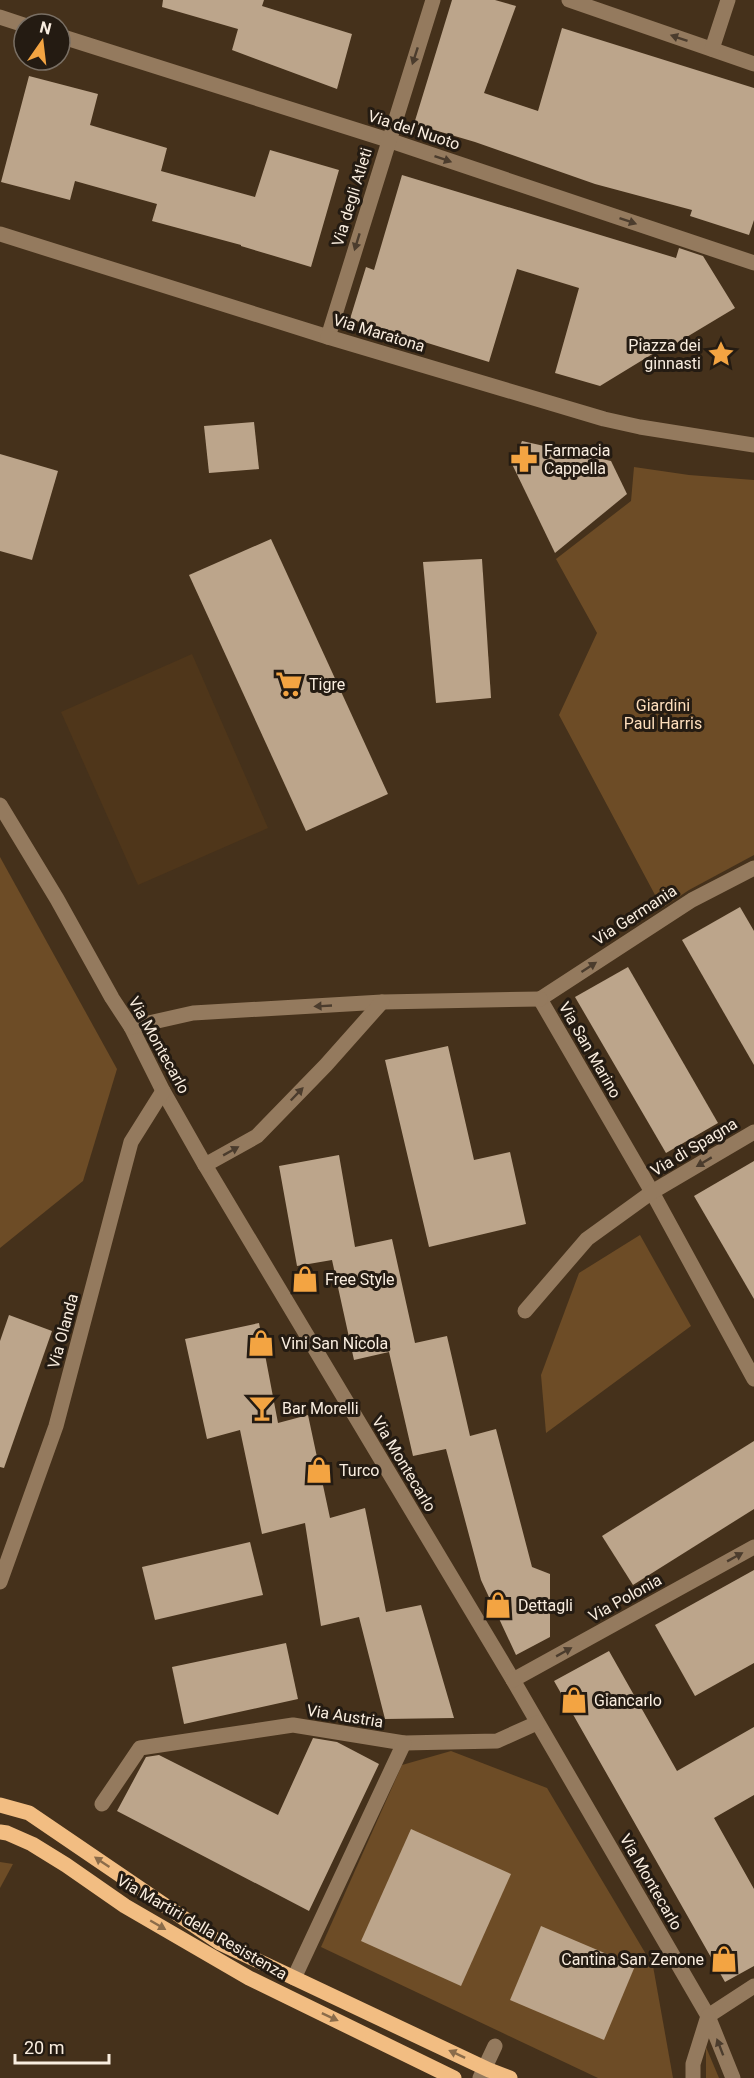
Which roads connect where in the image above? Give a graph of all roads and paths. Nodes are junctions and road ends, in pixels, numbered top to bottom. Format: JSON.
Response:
{"nodes":[{"id":1,"x":433,"y":0,"type":"edge"},
{"id":2,"x":569,"y":0,"type":"edge"},
{"id":3,"x":728,"y":0,"type":"edge"},
{"id":4,"x":72,"y":40,"type":"edge"},
{"id":5,"x":712,"y":49,"type":"junction"},
{"id":6,"x":754,"y":64,"type":"edge"},
{"id":7,"x":388,"y":140,"type":"junction"},
{"id":8,"x":0,"y":234,"type":"edge"},
{"id":9,"x":754,"y":263,"type":"edge"},
{"id":10,"x":328,"y":337,"type":"junction"},
{"id":11,"x":754,"y":445,"type":"edge"},
{"id":12,"x":2,"y":813,"type":"edge"},
{"id":13,"x":754,"y":868,"type":"edge"},
{"id":14,"x":540,"y":999,"type":"junction"},
{"id":15,"x":382,"y":1002,"type":"junction"},
{"id":16,"x":132,"y":1027,"type":"junction"},
{"id":17,"x":163,"y":1091,"type":"junction"},
{"id":18,"x":754,"y":1132,"type":"edge"},
{"id":19,"x":205,"y":1165,"type":"junction"},
{"id":20,"x":652,"y":1192,"type":"junction"},
{"id":21,"x":525,"y":1311,"type":"dead end"},
{"id":22,"x":754,"y":1379,"type":"edge"},
{"id":23,"x":754,"y":1547,"type":"edge"},
{"id":24,"x":0,"y":1582,"type":"edge"},
{"id":25,"x":513,"y":1680,"type":"junction"},
{"id":26,"x":537,"y":1723,"type":"junction"},
{"id":27,"x":404,"y":1743,"type":"junction"},
{"id":28,"x":102,"y":1804,"type":"dead end"},
{"id":29,"x":0,"y":1805,"type":"edge"},
{"id":30,"x":0,"y":1832,"type":"edge"},
{"id":31,"x":294,"y":1978,"type":"junction"},
{"id":32,"x":754,"y":1986,"type":"edge"},
{"id":33,"x":708,"y":2016,"type":"junction"},
{"id":34,"x":495,"y":2046,"type":"dead end"},
{"id":35,"x":482,"y":2073,"type":"edge"},
{"id":36,"x":454,"y":2078,"type":"edge"},
{"id":37,"x":510,"y":2078,"type":"edge"},
{"id":38,"x":693,"y":2078,"type":"edge"},
{"id":39,"x":733,"y":2078,"type":"edge"}],
"edges":[{"from":1,"to":7,"type":"street","name":"Via degli Atleti","one_way":true},
{"from":5,"to":2,"type":"street","one_way":true},
{"from":3,"to":5,"type":"street"},
{"from":4,"to":7,"type":"street","name":"Via del Nuoto"},
{"from":5,"to":6,"type":"street"},
{"from":7,"to":9,"type":"street","name":"Via del Nuoto","one_way":true},
{"from":7,"to":10,"type":"street","name":"Via degli Atleti","one_way":true},
{"from":8,"to":10,"type":"street","name":"Via Maratona"},
{"from":10,"to":11,"type":"street","name":"Via Maratona"},
{"from":12,"to":16,"type":"street","name":"Via Montecarlo"},
{"from":14,"to":13,"type":"street","name":"Via Germania","one_way":true},
{"from":14,"to":15,"type":"street","name":"Via San Marino"},
{"from":14,"to":20,"type":"street","name":"Via San Marino"},
{"from":15,"to":16,"type":"street","name":"Via San Marino","one_way":true},
{"from":19,"to":15,"type":"street","one_way":true},
{"from":16,"to":17,"type":"street","name":"Via Montecarlo"},
{"from":17,"to":19,"type":"street","name":"Via Montecarlo"},
{"from":17,"to":24,"type":"street","name":"Via Olanda"},
{"from":18,"to":20,"type":"street","name":"Via di Spagna","one_way":true},
{"from":19,"to":25,"type":"street","name":"Via Montecarlo"},
{"from":20,"to":21,"type":"street"},
{"from":20,"to":22,"type":"street","name":"Via San Marino"},
{"from":25,"to":23,"type":"street","name":"Via Polonia","one_way":true},
{"from":25,"to":26,"type":"street","name":"Via Montecarlo"},
{"from":26,"to":27,"type":"street","name":"Via Austria"},
{"from":26,"to":33,"type":"street","name":"Via Montecarlo"},
{"from":27,"to":28,"type":"street","name":"Via Austria"},
{"from":27,"to":31,"type":"street","name":"Via Martiri della Resistenza"},
{"from":31,"to":29,"type":"main road","name":"Via Martiri della Resistenza","one_way":true},
{"from":30,"to":36,"type":"main road","name":"Via Martiri della Resistenza","one_way":true},
{"from":35,"to":31,"type":"main road","name":"Via Martiri della Resistenza","one_way":true},
{"from":32,"to":33,"type":"street"},
{"from":33,"to":38,"type":"street"},
{"from":39,"to":33,"type":"street","name":"Via Montecarlo","one_way":true},
{"from":34,"to":35,"type":"street"},
{"from":35,"to":37,"type":"main road","name":"Via Martiri della Resistenza"}]}
